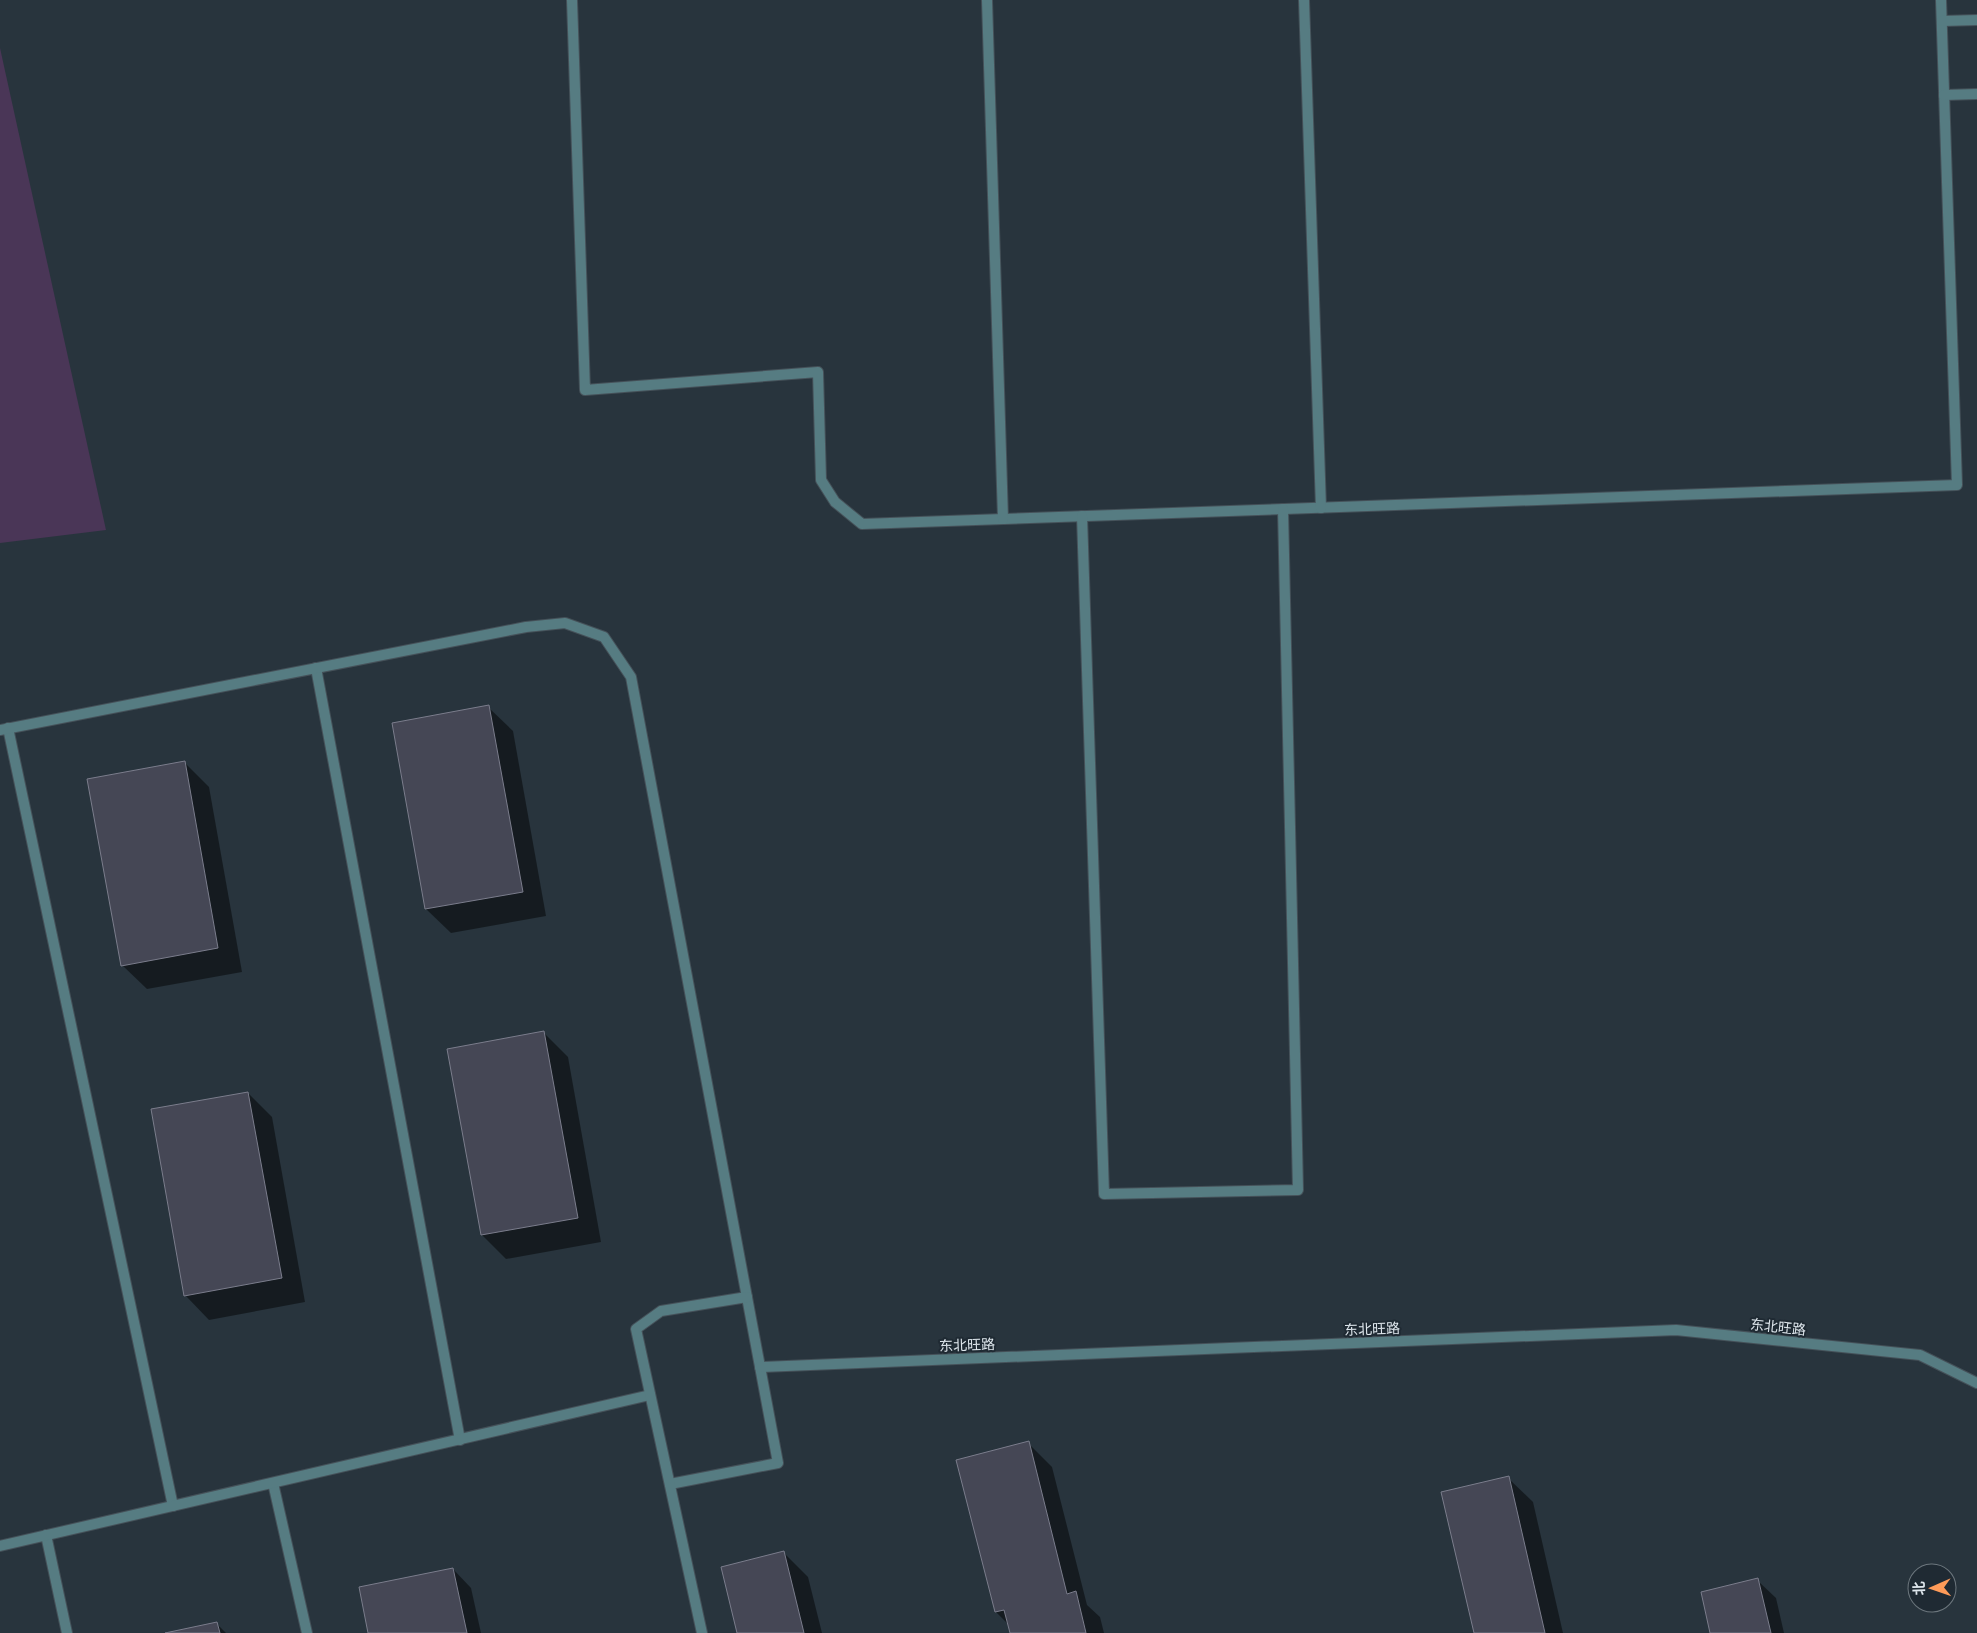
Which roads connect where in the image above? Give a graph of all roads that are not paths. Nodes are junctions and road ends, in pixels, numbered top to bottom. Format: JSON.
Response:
{"nodes":[{"id":1,"x":572,"y":0,"type":"edge"},
{"id":2,"x":987,"y":0,"type":"edge"},
{"id":3,"x":1304,"y":0,"type":"edge"},
{"id":4,"x":1941,"y":0,"type":"edge"},
{"id":5,"x":1977,"y":20,"type":"edge"},
{"id":6,"x":1942,"y":21,"type":"junction"},
{"id":7,"x":1977,"y":94,"type":"edge"},
{"id":8,"x":1944,"y":95,"type":"junction"},
{"id":9,"x":1321,"y":508,"type":"junction"},
{"id":10,"x":1283,"y":509,"type":"junction"},
{"id":11,"x":1082,"y":516,"type":"junction"},
{"id":12,"x":1003,"y":519,"type":"junction"},
{"id":13,"x":316,"y":668,"type":"junction"},
{"id":14,"x":4,"y":729,"type":"edge"},
{"id":15,"x":747,"y":1297,"type":"junction"},
{"id":16,"x":760,"y":1367,"type":"junction"},
{"id":17,"x":1977,"y":1384,"type":"edge"},
{"id":18,"x":650,"y":1395,"type":"junction"},
{"id":19,"x":460,"y":1440,"type":"junction"},
{"id":20,"x":273,"y":1483,"type":"junction"},
{"id":21,"x":670,"y":1484,"type":"junction"},
{"id":22,"x":173,"y":1506,"type":"junction"},
{"id":23,"x":46,"y":1535,"type":"junction"},
{"id":24,"x":0,"y":1546,"type":"edge"},
{"id":25,"x":67,"y":1633,"type":"edge"},
{"id":26,"x":307,"y":1633,"type":"edge"},
{"id":27,"x":702,"y":1633,"type":"edge"}],
"edges":[{"from":1,"to":12,"type":"street"},
{"from":2,"to":12,"type":"street"},
{"from":3,"to":9,"type":"street"},
{"from":4,"to":6,"type":"street"},
{"from":5,"to":6,"type":"street"},
{"from":6,"to":8,"type":"street"},
{"from":7,"to":8,"type":"street"},
{"from":8,"to":9,"type":"street"},
{"from":9,"to":10,"type":"street"},
{"from":10,"to":11,"type":"street"},
{"from":10,"to":11,"type":"street"},
{"from":11,"to":12,"type":"street"},
{"from":13,"to":14,"type":"street"},
{"from":13,"to":15,"type":"street"},
{"from":13,"to":19,"type":"street"},
{"from":14,"to":22,"type":"street"},
{"from":15,"to":16,"type":"street"},
{"from":15,"to":18,"type":"street"},
{"from":16,"to":17,"type":"street","name":"东北旺路"},
{"from":16,"to":21,"type":"street"},
{"from":18,"to":19,"type":"street"},
{"from":18,"to":21,"type":"street"},
{"from":19,"to":20,"type":"street"},
{"from":20,"to":22,"type":"street"},
{"from":20,"to":26,"type":"street"},
{"from":21,"to":27,"type":"street"},
{"from":22,"to":23,"type":"street"},
{"from":23,"to":24,"type":"street"},
{"from":23,"to":25,"type":"street"}]}
